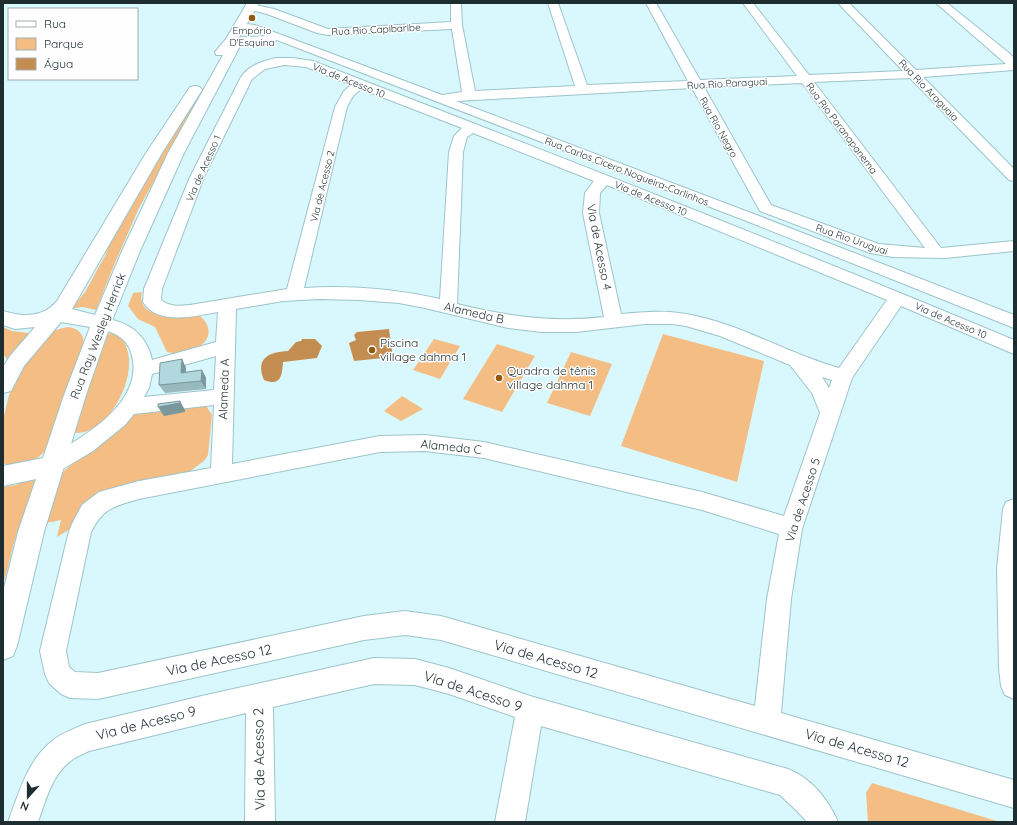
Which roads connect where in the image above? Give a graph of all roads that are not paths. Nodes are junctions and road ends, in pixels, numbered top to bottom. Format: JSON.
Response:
{"nodes":[{"id":1,"x":456,"y":3,"type":"edge"},
{"id":2,"x":553,"y":3,"type":"edge"},
{"id":3,"x":651,"y":3,"type":"edge"},
{"id":4,"x":748,"y":3,"type":"edge"},
{"id":5,"x":843,"y":3,"type":"edge"},
{"id":6,"x":942,"y":3,"type":"edge"},
{"id":7,"x":252,"y":5,"type":"edge"},
{"id":8,"x":457,"y":25,"type":"junction"},
{"id":9,"x":235,"y":33,"type":"junction"},
{"id":10,"x":284,"y":40,"type":"junction"},
{"id":11,"x":284,"y":61,"type":"joint"},
{"id":12,"x":914,"y":74,"type":"junction"},
{"id":13,"x":806,"y":79,"type":"junction"},
{"id":14,"x":359,"y":84,"type":"junction"},
{"id":15,"x":695,"y":84,"type":"junction"},
{"id":16,"x":582,"y":89,"type":"junction"},
{"id":17,"x":469,"y":95,"type":"junction"},
{"id":18,"x":439,"y":99,"type":"junction"},
{"id":19,"x":471,"y":127,"type":"junction"},
{"id":20,"x":1014,"y":177,"type":"edge"},
{"id":21,"x":606,"y":180,"type":"junction"},
{"id":22,"x":760,"y":214,"type":"junction"},
{"id":23,"x":1014,"y":246,"type":"edge"},
{"id":24,"x":936,"y":252,"type":"junction"},
{"id":25,"x":294,"y":294,"type":"junction"},
{"id":26,"x":898,"y":298,"type":"junction"},
{"id":27,"x":152,"y":302,"type":"joint"},
{"id":28,"x":227,"y":304,"type":"junction"},
{"id":29,"x":448,"y":308,"type":"junction"},
{"id":30,"x":56,"y":315,"type":"junction"},
{"id":31,"x":3,"y":318,"type":"edge"},
{"id":32,"x":614,"y":321,"type":"junction"},
{"id":33,"x":1014,"y":322,"type":"edge"},
{"id":34,"x":101,"y":323,"type":"junction"},
{"id":35,"x":226,"y":346,"type":"junction"},
{"id":36,"x":1014,"y":347,"type":"edge"},
{"id":37,"x":793,"y":359,"type":"junction"},
{"id":38,"x":144,"y":369,"type":"junction"},
{"id":39,"x":843,"y":376,"type":"junction"},
{"id":40,"x":3,"y":385,"type":"edge"},
{"id":41,"x":224,"y":396,"type":"junction"},
{"id":42,"x":128,"y":407,"type":"junction"},
{"id":43,"x":831,"y":415,"type":"junction"},
{"id":44,"x":54,"y":464,"type":"junction"},
{"id":45,"x":221,"y":474,"type":"junction"},
{"id":46,"x":3,"y":476,"type":"edge"},
{"id":47,"x":1014,"y":509,"type":"edge"},
{"id":48,"x":791,"y":529,"type":"junction"},
{"id":49,"x":3,"y":646,"type":"edge"},
{"id":50,"x":70,"y":685,"type":"joint"},
{"id":51,"x":1014,"y":686,"type":"edge"},
{"id":52,"x":259,"y":696,"type":"junction"},
{"id":53,"x":530,"y":709,"type":"junction"},
{"id":54,"x":767,"y":722,"type":"junction"},
{"id":55,"x":1014,"y":794,"type":"edge"},
{"id":56,"x":821,"y":818,"type":"edge"},
{"id":57,"x":23,"y":822,"type":"edge"},
{"id":58,"x":260,"y":822,"type":"edge"},
{"id":59,"x":510,"y":822,"type":"edge"}],
"edges":[{"from":1,"to":8,"type":"street"},
{"from":2,"to":16,"type":"street"},
{"from":3,"to":15,"type":"street","name":"Rua Rio Negro"},
{"from":4,"to":13,"type":"street","name":"Rua Rio Paranapanema"},
{"from":5,"to":12,"type":"street","name":"Rua Rio Araguaia"},
{"from":6,"to":12,"type":"street","name":"Rua Rio Paraguai"},
{"from":7,"to":8,"type":"street","name":"Rua Rio Capibaribe"},
{"from":7,"to":9,"type":"street","name":"Rua Ray Wesley Herrick"},
{"from":8,"to":17,"type":"street"},
{"from":9,"to":10,"type":"street"},
{"from":9,"to":10,"type":"street","name":"Rua Carlos Cicero Nogueira-Carlinhos"},
{"from":9,"to":30,"type":"street","name":"Rua Ray Wesley Herrick"},
{"from":9,"to":34,"type":"street","name":"Rua Ray Wesley Herrick"},
{"from":10,"to":18,"type":"street","name":"Rua Carlos Cicero Nogueira-Carlinhos"},
{"from":11,"to":14,"type":"street","name":"Via de Acesso 10"},
{"from":11,"to":27,"type":"street","name":"Via de Acesso 1"},
{"from":12,"to":13,"type":"street","name":"Rua Rio Paraguai"},
{"from":12,"to":20,"type":"street","name":"Rua Rio Araguaia"},
{"from":13,"to":15,"type":"street","name":"Rua Rio Paraguai"},
{"from":13,"to":24,"type":"street","name":"Rua Rio Paranapanema"},
{"from":14,"to":19,"type":"street","name":"Via de Acesso 10"},
{"from":14,"to":25,"type":"street","name":"Via de Acesso 2"},
{"from":15,"to":16,"type":"street","name":"Rua Rio Paraguai"},
{"from":15,"to":22,"type":"street","name":"Rua Rio Negro"},
{"from":16,"to":17,"type":"street","name":"Rua Rio Paraguai"},
{"from":17,"to":18,"type":"street","name":"Rua Rio Paraguai"},
{"from":18,"to":22,"type":"street","name":"Rua Carlos Cicero Nogueira-Carlinhos"},
{"from":19,"to":21,"type":"street","name":"Via de Acesso 10"},
{"from":19,"to":29,"type":"street"},
{"from":21,"to":26,"type":"street","name":"Via de Acesso 10"},
{"from":21,"to":32,"type":"street","name":"Via de Acesso 4"},
{"from":22,"to":24,"type":"street","name":"Rua Rio Uruguai"},
{"from":22,"to":33,"type":"street","name":"Rua Carlos Cicero Nogueira-Carlinhos"},
{"from":23,"to":24,"type":"street","name":"Rua Rio Uruguai"},
{"from":25,"to":28,"type":"street","name":"Alameda B"},
{"from":25,"to":29,"type":"street","name":"Alameda B"},
{"from":26,"to":36,"type":"street","name":"Via de Acesso 10"},
{"from":26,"to":39,"type":"street","name":"Via de Acesso 5"},
{"from":27,"to":28,"type":"street","name":"Alameda B"},
{"from":28,"to":35,"type":"street","name":"Alameda A"},
{"from":29,"to":32,"type":"street","name":"Alameda B"},
{"from":30,"to":31,"type":"street"},
{"from":30,"to":34,"type":"street"},
{"from":30,"to":40,"type":"street","name":"Rua Ray Wesley Herrick"},
{"from":32,"to":37,"type":"street","name":"Alameda B"},
{"from":34,"to":38,"type":"street"},
{"from":34,"to":44,"type":"street","name":"Rua Ray Wesley Herrick"},
{"from":35,"to":38,"type":"street"},
{"from":35,"to":41,"type":"street","name":"Alameda A"},
{"from":37,"to":39,"type":"street","name":"Alameda B"},
{"from":37,"to":43,"type":"street","name":"Alameda B"},
{"from":38,"to":42,"type":"street"},
{"from":39,"to":43,"type":"street","name":"Via de Acesso 5"},
{"from":41,"to":42,"type":"street"},
{"from":41,"to":45,"type":"street","name":"Alameda A"},
{"from":42,"to":44,"type":"street"},
{"from":43,"to":48,"type":"street","name":"Via de Acesso 5"},
{"from":44,"to":46,"type":"street"},
{"from":44,"to":49,"type":"street","name":"Rua Ray Wesley Herrick"},
{"from":45,"to":48,"type":"street","name":"Alameda C"},
{"from":45,"to":50,"type":"street","name":"Alameda C"},
{"from":47,"to":51,"type":"street"},
{"from":48,"to":54,"type":"street","name":"Via de Acesso 5"},
{"from":50,"to":54,"type":"street","name":"Via de Acesso 12"},
{"from":52,"to":53,"type":"street","name":"Via de Acesso 9"},
{"from":52,"to":57,"type":"street","name":"Via de Acesso 9"},
{"from":52,"to":58,"type":"street","name":"Via de Acesso 2"},
{"from":53,"to":56,"type":"street","name":"Via de Acesso 9"},
{"from":53,"to":59,"type":"street"},
{"from":54,"to":55,"type":"street","name":"Via de Acesso 12"}]}
